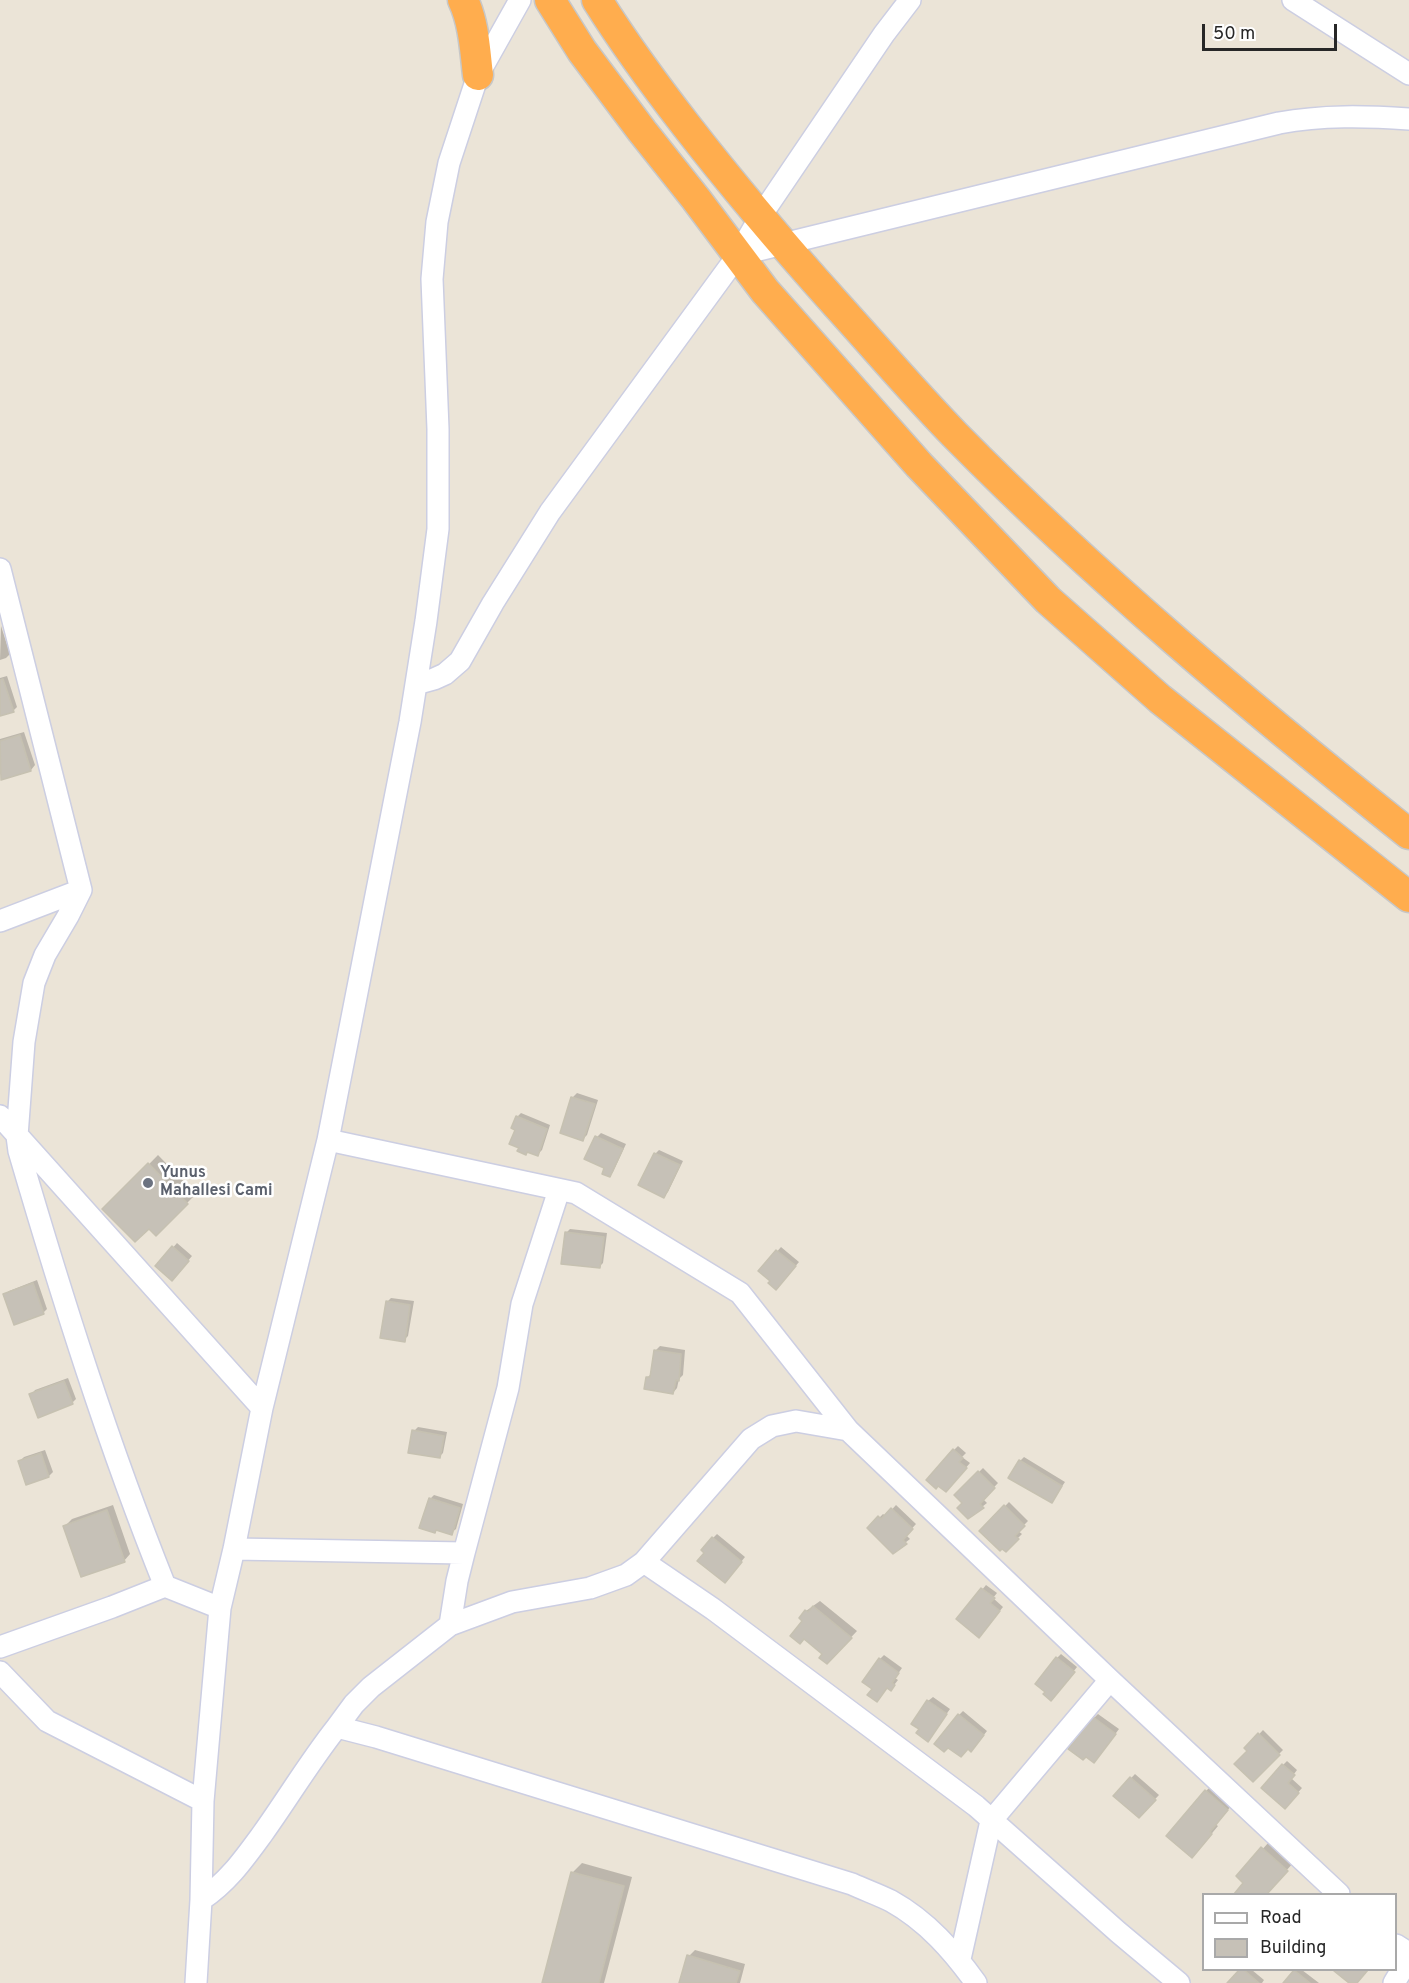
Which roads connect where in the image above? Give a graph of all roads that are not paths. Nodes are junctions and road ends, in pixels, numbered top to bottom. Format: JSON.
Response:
{"nodes":[{"id":1,"x":463,"y":0,"type":"edge"},
{"id":2,"x":520,"y":0,"type":"edge"},
{"id":3,"x":550,"y":0,"type":"edge"},
{"id":4,"x":597,"y":0,"type":"edge"},
{"id":5,"x":910,"y":0,"type":"edge"},
{"id":6,"x":1293,"y":0,"type":"edge"},
{"id":7,"x":1409,"y":74,"type":"edge"},
{"id":8,"x":478,"y":75,"type":"junction"},
{"id":9,"x":1409,"y":119,"type":"edge"},
{"id":10,"x":760,"y":217,"type":"junction"},
{"id":11,"x":782,"y":243,"type":"junction"},
{"id":12,"x":738,"y":255,"type":"junction"},
{"id":13,"x":0,"y":569,"type":"edge"},
{"id":14,"x":416,"y":684,"type":"junction"},
{"id":15,"x":1409,"y":834,"type":"edge"},
{"id":16,"x":81,"y":890,"type":"junction"},
{"id":17,"x":1409,"y":897,"type":"edge"},
{"id":18,"x":0,"y":921,"type":"edge"},
{"id":19,"x":0,"y":1116,"type":"edge"},
{"id":20,"x":328,"y":1140,"type":"junction"},
{"id":21,"x":12,"y":1148,"type":"edge"},
{"id":22,"x":559,"y":1190,"type":"junction"},
{"id":23,"x":262,"y":1408,"type":"junction"},
{"id":24,"x":848,"y":1430,"type":"junction"},
{"id":25,"x":234,"y":1549,"type":"junction"},
{"id":26,"x":464,"y":1553,"type":"junction"},
{"id":27,"x":644,"y":1562,"type":"junction"},
{"id":28,"x":165,"y":1586,"type":"junction"},
{"id":29,"x":220,"y":1608,"type":"junction"},
{"id":30,"x":450,"y":1625,"type":"junction"},
{"id":31,"x":0,"y":1647,"type":"edge"},
{"id":32,"x":0,"y":1672,"type":"edge"},
{"id":33,"x":1110,"y":1680,"type":"junction"},
{"id":34,"x":337,"y":1727,"type":"junction"},
{"id":35,"x":203,"y":1801,"type":"junction"},
{"id":36,"x":991,"y":1821,"type":"junction"},
{"id":37,"x":1338,"y":1893,"type":"edge"},
{"id":38,"x":201,"y":1900,"type":"junction"},
{"id":39,"x":1397,"y":1947,"type":"edge"},
{"id":40,"x":1409,"y":1956,"type":"edge"},
{"id":41,"x":960,"y":1959,"type":"junction"},
{"id":42,"x":196,"y":1983,"type":"edge"},
{"id":43,"x":976,"y":1983,"type":"edge"},
{"id":44,"x":1179,"y":1983,"type":"edge"},
{"id":45,"x":1394,"y":1983,"type":"edge"}],
"edges":[{"from":1,"to":8,"type":"highway"},
{"from":2,"to":8,"type":"street"},
{"from":3,"to":12,"type":"highway"},
{"from":4,"to":10,"type":"highway"},
{"from":5,"to":10,"type":"street"},
{"from":6,"to":7,"type":"street"},
{"from":8,"to":14,"type":"street"},
{"from":9,"to":11,"type":"street"},
{"from":10,"to":11,"type":"highway"},
{"from":10,"to":12,"type":"street"},
{"from":11,"to":12,"type":"street"},
{"from":11,"to":15,"type":"highway"},
{"from":12,"to":14,"type":"street"},
{"from":12,"to":17,"type":"highway"},
{"from":13,"to":16,"type":"street"},
{"from":14,"to":20,"type":"street"},
{"from":16,"to":18,"type":"street"},
{"from":16,"to":21,"type":"street"},
{"from":19,"to":21,"type":"street"},
{"from":20,"to":22,"type":"street"},
{"from":20,"to":23,"type":"street"},
{"from":21,"to":23,"type":"street"},
{"from":21,"to":28,"type":"street"},
{"from":22,"to":24,"type":"street"},
{"from":22,"to":26,"type":"street"},
{"from":23,"to":25,"type":"street"},
{"from":24,"to":27,"type":"street"},
{"from":24,"to":33,"type":"street"},
{"from":25,"to":26,"type":"street"},
{"from":25,"to":29,"type":"street"},
{"from":26,"to":30,"type":"street"},
{"from":27,"to":30,"type":"street"},
{"from":27,"to":36,"type":"street"},
{"from":28,"to":29,"type":"street"},
{"from":28,"to":31,"type":"street"},
{"from":29,"to":35,"type":"street"},
{"from":30,"to":34,"type":"street"},
{"from":32,"to":35,"type":"street"},
{"from":33,"to":36,"type":"street"},
{"from":33,"to":37,"type":"street"},
{"from":34,"to":38,"type":"street"},
{"from":34,"to":41,"type":"street"},
{"from":35,"to":38,"type":"street"},
{"from":36,"to":41,"type":"street"},
{"from":36,"to":44,"type":"street"},
{"from":38,"to":42,"type":"street"},
{"from":39,"to":40,"type":"street"},
{"from":40,"to":45,"type":"street"},
{"from":41,"to":43,"type":"street"}]}
